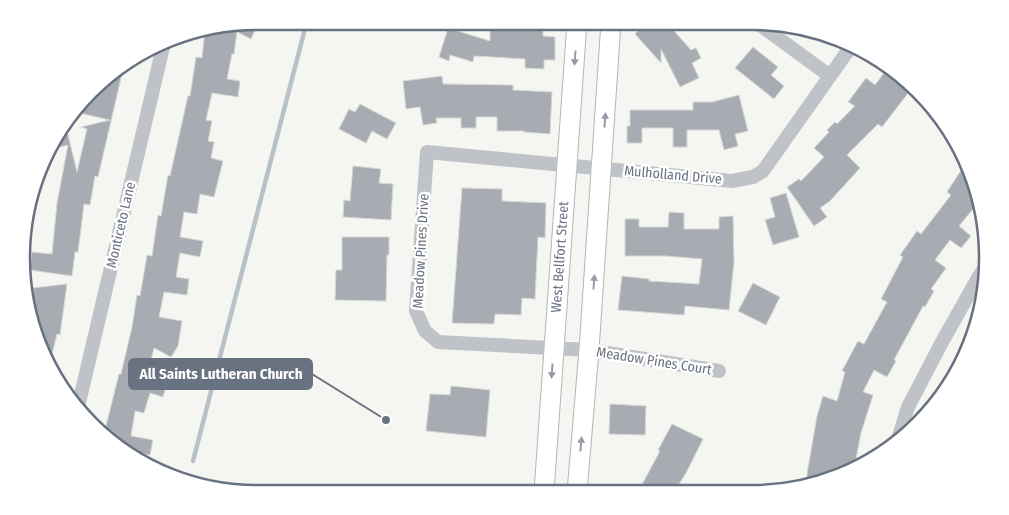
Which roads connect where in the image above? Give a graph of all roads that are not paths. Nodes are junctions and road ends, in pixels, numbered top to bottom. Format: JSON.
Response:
{"nodes":[{"id":1,"x":576,"y":30,"type":"edge"},
{"id":2,"x":611,"y":30,"type":"edge"},
{"id":3,"x":767,"y":30,"type":"edge"},
{"id":4,"x":162,"y":51,"type":"edge"},
{"id":5,"x":848,"y":51,"type":"edge"},
{"id":6,"x":830,"y":76,"type":"junction"},
{"id":7,"x":427,"y":152,"type":"joint"},
{"id":8,"x":568,"y":165,"type":"junction"},
{"id":9,"x":602,"y":168,"type":"junction"},
{"id":10,"x":978,"y":278,"type":"edge"},
{"id":11,"x":554,"y":348,"type":"junction"},
{"id":12,"x":589,"y":350,"type":"junction"},
{"id":13,"x":720,"y":371,"type":"dead end"},
{"id":14,"x":80,"y":400,"type":"edge"},
{"id":15,"x":901,"y":430,"type":"edge"},
{"id":16,"x":544,"y":485,"type":"edge"},
{"id":17,"x":578,"y":485,"type":"edge"}],
"edges":[{"from":1,"to":8,"type":"main road","name":"West Bellfort Street","one_way":true},
{"from":9,"to":2,"type":"main road","one_way":true},
{"from":3,"to":6,"type":"street"},
{"from":4,"to":14,"type":"street","name":"Monticeto Lane"},
{"from":5,"to":6,"type":"street","name":"Mulholland Drive"},
{"from":6,"to":9,"type":"street","name":"Mulholland Drive"},
{"from":7,"to":8,"type":"street","name":"Mulholland Drive"},
{"from":7,"to":11,"type":"street","name":"Meadow Pines Drive"},
{"from":8,"to":9,"type":"street","name":"Mulholland Drive"},
{"from":8,"to":11,"type":"main road","name":"West Bellfort Street"},
{"from":12,"to":9,"type":"main road","one_way":true},
{"from":10,"to":15,"type":"street"},
{"from":11,"to":12,"type":"street","name":"Meadow Pines Drive"},
{"from":11,"to":16,"type":"main road","name":"West Bellfort Street","one_way":true},
{"from":12,"to":13,"type":"street","name":"Meadow Pines Court"},
{"from":17,"to":12,"type":"main road","one_way":true}]}
